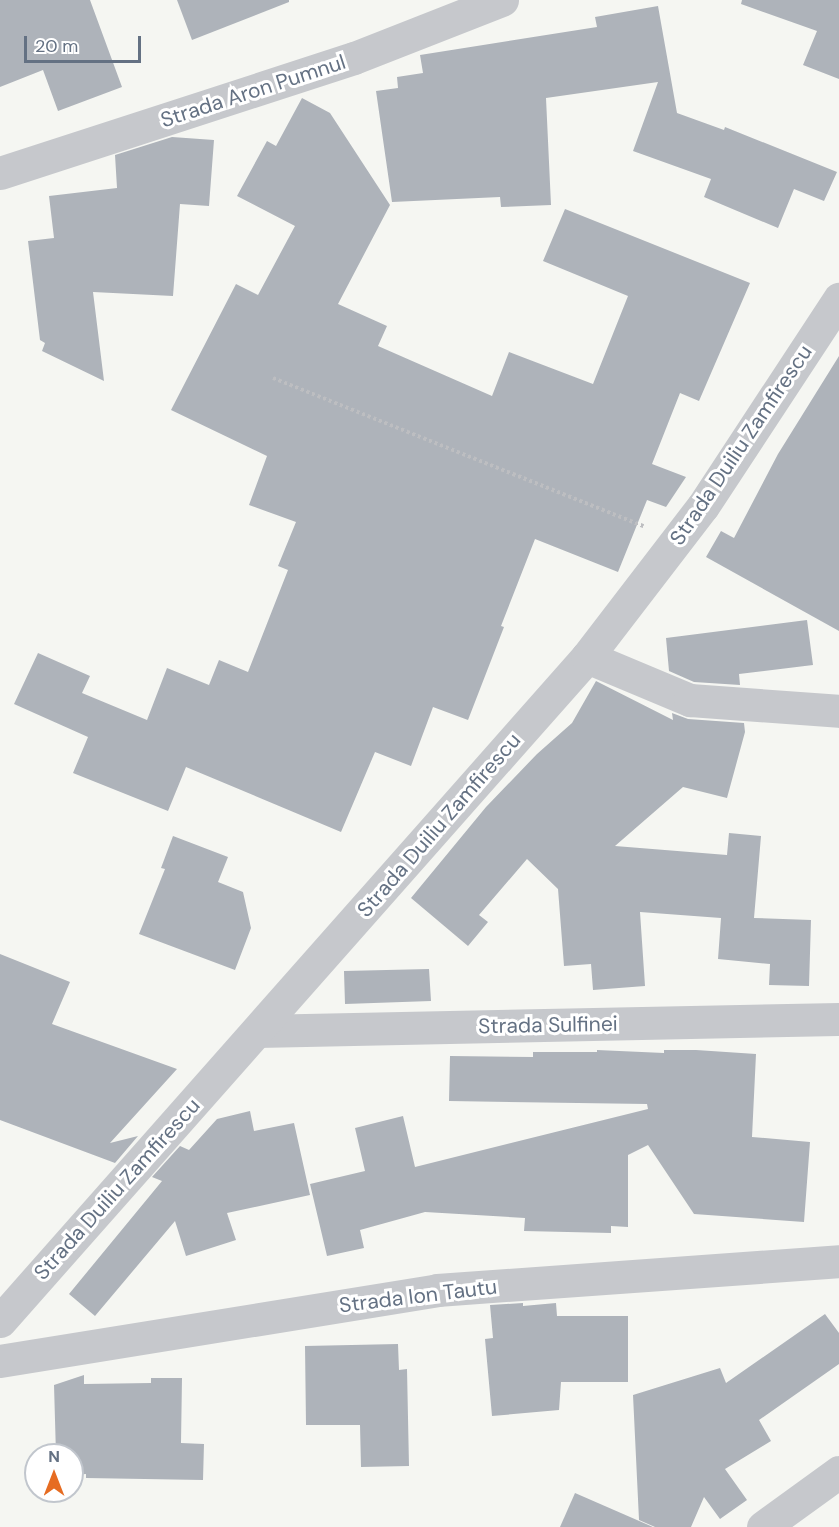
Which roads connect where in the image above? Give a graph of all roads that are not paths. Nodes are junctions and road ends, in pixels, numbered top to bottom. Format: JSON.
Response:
{"nodes":[{"id":1,"x":502,"y":0,"type":"edge"},
{"id":2,"x":0,"y":173,"type":"edge"},
{"id":3,"x":839,"y":299,"type":"edge"},
{"id":4,"x":587,"y":657,"type":"junction"},
{"id":5,"x":839,"y":711,"type":"edge"},
{"id":6,"x":839,"y":1018,"type":"edge"},
{"id":7,"x":257,"y":1032,"type":"junction"},
{"id":8,"x":839,"y":1261,"type":"edge"},
{"id":9,"x":0,"y":1321,"type":"edge"},
{"id":10,"x":0,"y":1360,"type":"edge"},
{"id":11,"x":839,"y":1472,"type":"edge"},
{"id":12,"x":763,"y":1527,"type":"edge"}],
"edges":[{"from":1,"to":2,"type":"street","name":"Strada Aron Pumnul"},
{"from":3,"to":4,"type":"street","name":"Strada Duiliu Zamfirescu"},
{"from":4,"to":5,"type":"street"},
{"from":4,"to":7,"type":"street","name":"Strada Duiliu Zamfirescu"},
{"from":6,"to":7,"type":"street","name":"Strada Sulfinei"},
{"from":7,"to":9,"type":"street","name":"Strada Duiliu Zamfirescu"},
{"from":8,"to":10,"type":"street","name":"Strada Ion Tautu"},
{"from":11,"to":12,"type":"street"}]}
